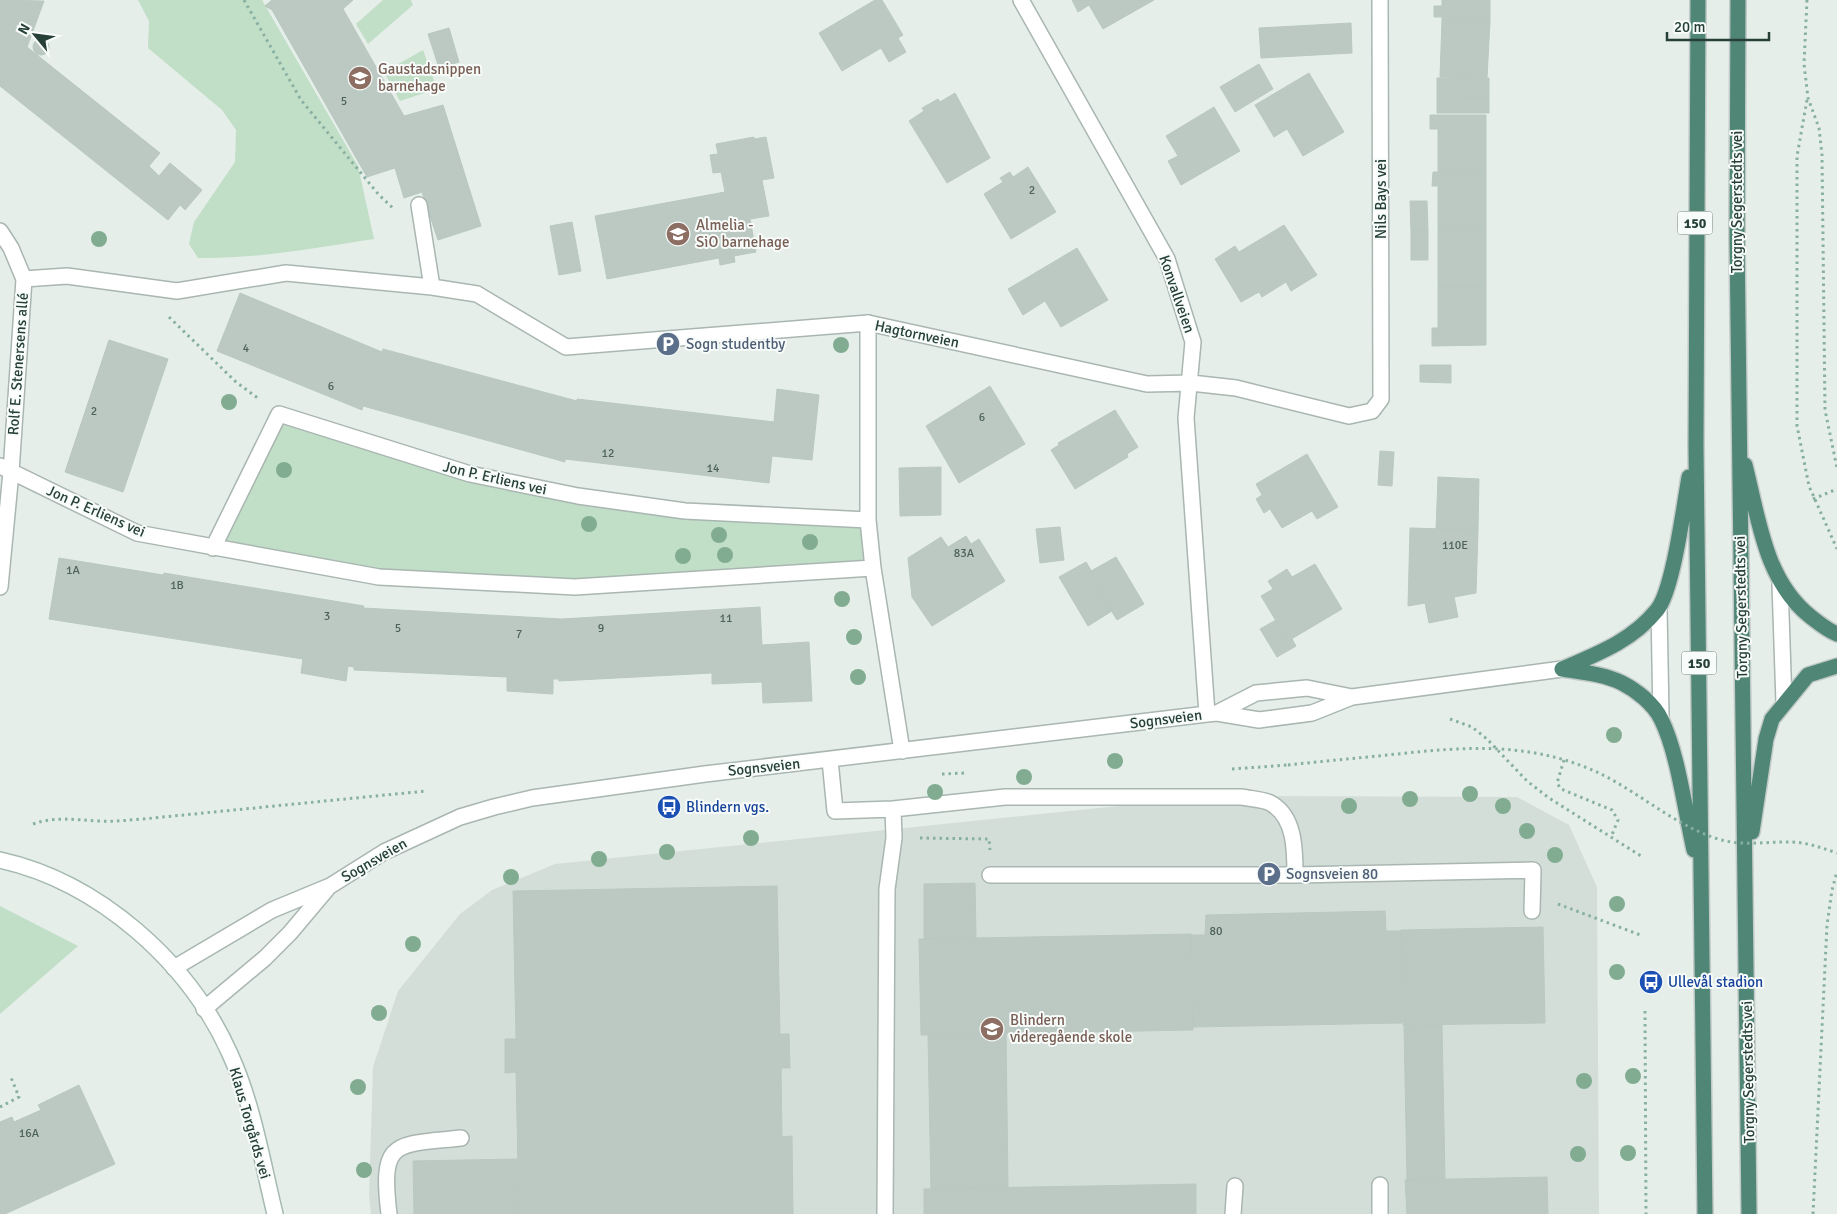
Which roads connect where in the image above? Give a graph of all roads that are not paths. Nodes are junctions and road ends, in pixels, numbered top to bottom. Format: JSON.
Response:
{"nodes":[{"id":1,"x":1021,"y":0,"type":"edge"},
{"id":2,"x":1380,"y":0,"type":"edge"},
{"id":3,"x":1698,"y":0,"type":"edge"},
{"id":4,"x":1738,"y":0,"type":"edge"},
{"id":5,"x":419,"y":205,"type":"dead end"},
{"id":6,"x":0,"y":231,"type":"edge"},
{"id":7,"x":24,"y":279,"type":"junction"},
{"id":8,"x":432,"y":286,"type":"junction"},
{"id":9,"x":868,"y":323,"type":"junction"},
{"id":10,"x":1190,"y":383,"type":"junction"},
{"id":11,"x":1381,"y":399,"type":"joint"},
{"id":12,"x":1739,"y":442,"type":"junction"},
{"id":13,"x":1696,"y":446,"type":"junction"},
{"id":14,"x":6,"y":469,"type":"edge"},
{"id":15,"x":868,"y":520,"type":"junction"},
{"id":16,"x":213,"y":548,"type":"junction"},
{"id":17,"x":873,"y":568,"type":"junction"},
{"id":18,"x":1780,"y":584,"type":"junction"},
{"id":19,"x":0,"y":588,"type":"edge"},
{"id":20,"x":1659,"y":608,"type":"junction"},
{"id":21,"x":1837,"y":634,"type":"edge"},
{"id":22,"x":1837,"y":666,"type":"edge"},
{"id":23,"x":1562,"y":669,"type":"junction"},
{"id":24,"x":1352,"y":697,"type":"junction"},
{"id":25,"x":1784,"y":703,"type":"junction"},
{"id":26,"x":1212,"y":713,"type":"junction"},
{"id":27,"x":1660,"y":717,"type":"junction"},
{"id":28,"x":902,"y":751,"type":"junction"},
{"id":29,"x":830,"y":760,"type":"junction"},
{"id":30,"x":893,"y":809,"type":"junction"},
{"id":31,"x":0,"y":860,"type":"edge"},
{"id":32,"x":990,"y":875,"type":"road end"},
{"id":33,"x":1295,"y":875,"type":"junction"},
{"id":34,"x":1746,"y":876,"type":"junction"},
{"id":35,"x":1701,"y":880,"type":"junction"},
{"id":36,"x":330,"y":886,"type":"junction"},
{"id":37,"x":1532,"y":911,"type":"dead end"},
{"id":38,"x":174,"y":968,"type":"junction"},
{"id":39,"x":204,"y":1009,"type":"junction"},
{"id":40,"x":461,"y":1138,"type":"dead end"},
{"id":41,"x":1380,"y":1185,"type":"dead end"},
{"id":42,"x":1235,"y":1186,"type":"dead end"},
{"id":43,"x":275,"y":1214,"type":"edge"},
{"id":44,"x":389,"y":1214,"type":"edge"},
{"id":45,"x":885,"y":1214,"type":"edge"},
{"id":46,"x":1233,"y":1214,"type":"edge"},
{"id":47,"x":1380,"y":1214,"type":"edge"},
{"id":48,"x":1705,"y":1214,"type":"edge"},
{"id":49,"x":1749,"y":1214,"type":"edge"}],
"edges":[{"from":1,"to":10,"type":"street","name":"Konvallveien"},
{"from":2,"to":11,"type":"street","name":"Nils Bays vei"},
{"from":3,"to":13,"type":"highway","number":"150"},
{"from":4,"to":12,"type":"highway","name":"Torgny Segerstedts vei"},
{"from":5,"to":8,"type":"street"},
{"from":6,"to":7,"type":"street","name":"Rolf E. Stenersens allé"},
{"from":7,"to":8,"type":"street"},
{"from":7,"to":14,"type":"street","name":"Rolf E. Stenersens allé"},
{"from":8,"to":9,"type":"street"},
{"from":9,"to":10,"type":"street","name":"Hagtornveien"},
{"from":9,"to":15,"type":"street","name":"Hagtornveien"},
{"from":10,"to":11,"type":"street","name":"Hagtornveien"},
{"from":10,"to":26,"type":"street","name":"Konvallveien"},
{"from":12,"to":18,"type":"highway"},
{"from":12,"to":34,"type":"highway","name":"Torgny Segerstedts vei"},
{"from":13,"to":20,"type":"highway"},
{"from":13,"to":35,"type":"highway","number":"150"},
{"from":14,"to":16,"type":"street","name":"Jon P. Erliens vei"},
{"from":14,"to":19,"type":"street","name":"Rolf E. Stenersens allé"},
{"from":15,"to":16,"type":"street","name":"Jon P. Erliens vei"},
{"from":15,"to":17,"type":"street","name":"Hagtornveien"},
{"from":16,"to":17,"type":"street","name":"Jon P. Erliens vei"},
{"from":17,"to":28,"type":"street","name":"Hagtornveien"},
{"from":18,"to":21,"type":"highway"},
{"from":18,"to":25,"type":"street"},
{"from":20,"to":23,"type":"highway"},
{"from":20,"to":27,"type":"street"},
{"from":22,"to":25,"type":"highway"},
{"from":23,"to":24,"type":"street","name":"Sognsveien"},
{"from":23,"to":27,"type":"highway"},
{"from":24,"to":26,"type":"street","name":"Sognsveien"},
{"from":24,"to":26,"type":"street","name":"Sognsveien"},
{"from":25,"to":34,"type":"highway"},
{"from":26,"to":28,"type":"street","name":"Sognsveien"},
{"from":27,"to":35,"type":"highway"},
{"from":28,"to":29,"type":"street","name":"Sognsveien"},
{"from":29,"to":30,"type":"street"},
{"from":29,"to":36,"type":"street","name":"Sognsveien"},
{"from":30,"to":33,"type":"street"},
{"from":30,"to":45,"type":"street"},
{"from":31,"to":38,"type":"street"},
{"from":32,"to":33,"type":"street"},
{"from":33,"to":37,"type":"street"},
{"from":34,"to":49,"type":"highway","name":"Torgny Segerstedts vei"},
{"from":35,"to":48,"type":"highway","number":"150"},
{"from":36,"to":38,"type":"street","name":"Sognsveien"},
{"from":36,"to":39,"type":"street","name":"Sognsveien"},
{"from":38,"to":39,"type":"street"},
{"from":39,"to":43,"type":"street","name":"Klaus Torgårds vei"},
{"from":40,"to":44,"type":"street"},
{"from":41,"to":47,"type":"street"},
{"from":42,"to":46,"type":"street"}]}
